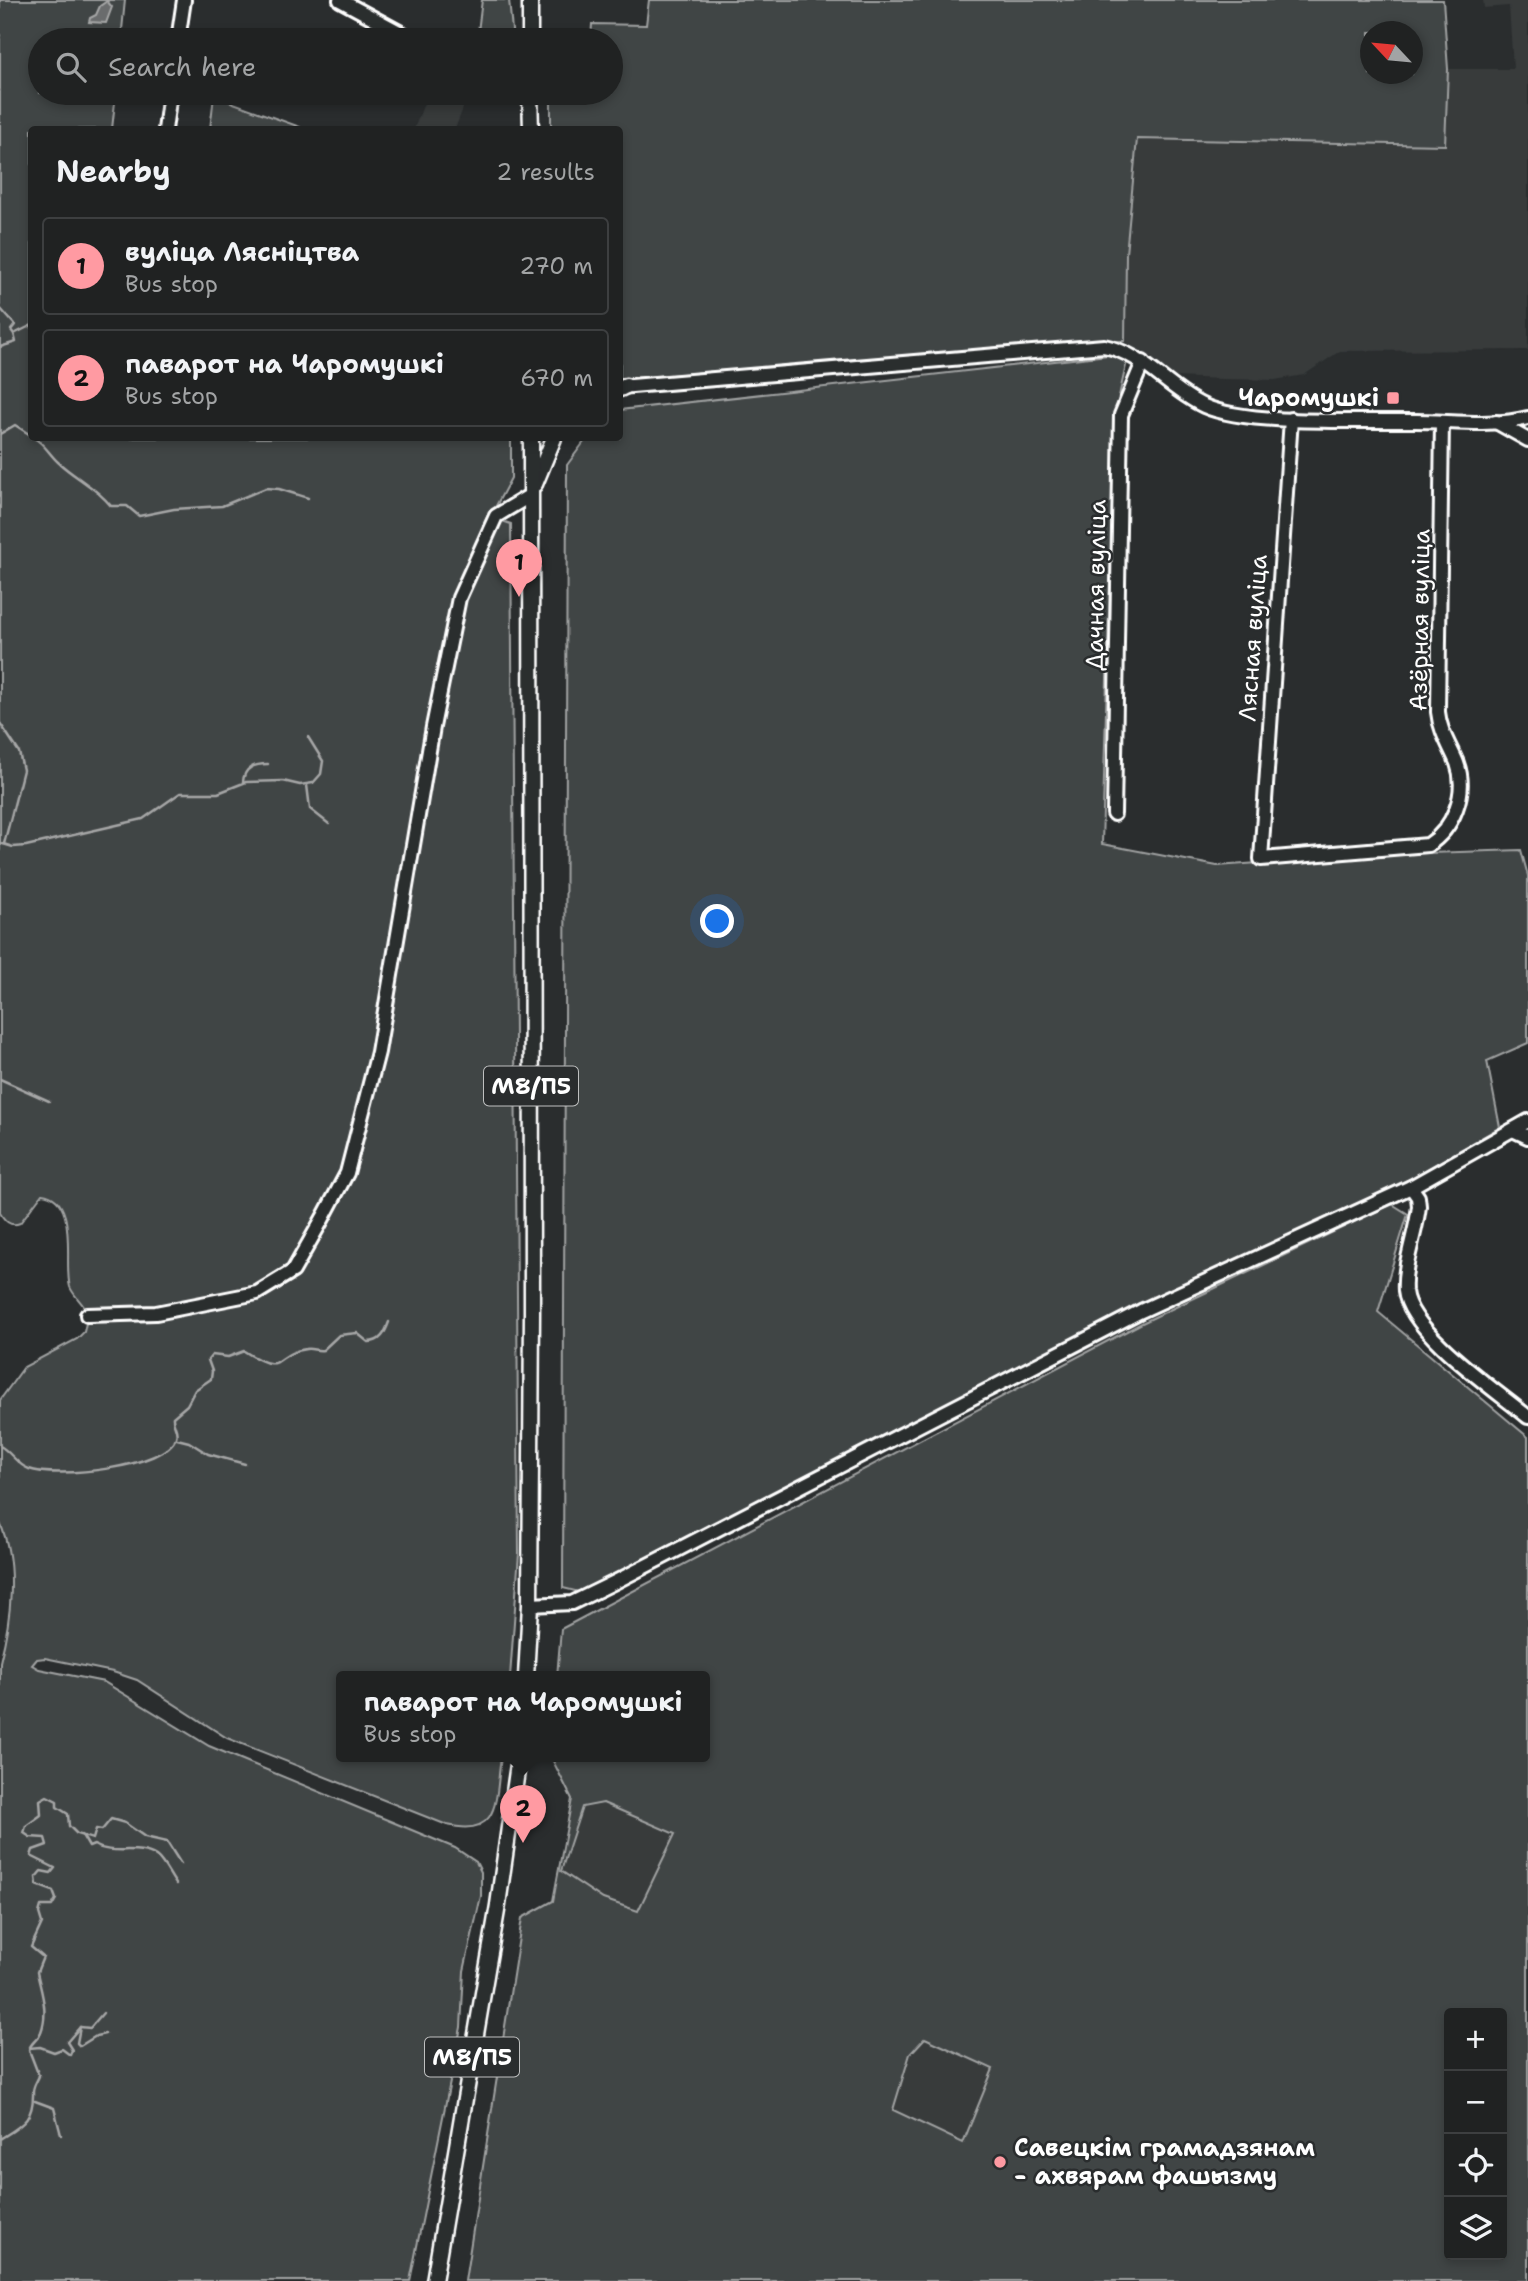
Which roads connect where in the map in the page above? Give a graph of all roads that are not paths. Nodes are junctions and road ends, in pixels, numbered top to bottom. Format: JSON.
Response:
{"nodes":[{"id":1,"x":184,"y":0,"type":"edge"},
{"id":2,"x":340,"y":0,"type":"edge"},
{"id":3,"x":530,"y":0,"type":"edge"},
{"id":4,"x":179,"y":28,"type":"edge"},
{"id":5,"x":392,"y":28,"type":"edge"},
{"id":6,"x":530,"y":28,"type":"edge"},
{"id":7,"x":168,"y":105,"type":"edge"},
{"id":8,"x":530,"y":105,"type":"edge"},
{"id":9,"x":166,"y":126,"type":"edge"},
{"id":10,"x":531,"y":126,"type":"edge"},
{"id":11,"x":1143,"y":362,"type":"junction"},
{"id":12,"x":623,"y":387,"type":"edge"},
{"id":13,"x":1528,"y":418,"type":"edge"},
{"id":14,"x":1291,"y":419,"type":"junction"},
{"id":15,"x":1442,"y":422,"type":"junction"},
{"id":16,"x":1496,"y":422,"type":"junction"},
{"id":17,"x":1528,"y":440,"type":"edge"},
{"id":18,"x":531,"y":441,"type":"edge"},
{"id":19,"x":553,"y":441,"type":"edge"},
{"id":20,"x":531,"y":495,"type":"junction"},
{"id":21,"x":1114,"y":814,"type":"dead end"},
{"id":22,"x":1428,"y":845,"type":"joint"},
{"id":23,"x":1528,"y":1121,"type":"edge"},
{"id":24,"x":1513,"y":1130,"type":"junction"},
{"id":25,"x":1528,"y":1137,"type":"edge"},
{"id":26,"x":1410,"y":1187,"type":"junction"},
{"id":27,"x":87,"y":1315,"type":"dead end"},
{"id":28,"x":1528,"y":1417,"type":"edge"},
{"id":29,"x":530,"y":1605,"type":"junction"},
{"id":30,"x":526,"y":1671,"type":"edge"},
{"id":31,"x":518,"y":1762,"type":"edge"},
{"id":32,"x":434,"y":2281,"type":"edge"}],
"edges":[{"from":1,"to":4,"type":"street"},
{"from":2,"to":5,"type":"street"},
{"from":3,"to":6,"type":"main road"},
{"from":7,"to":9,"type":"street"},
{"from":8,"to":10,"type":"main road"},
{"from":11,"to":12,"type":"street"},
{"from":11,"to":14,"type":"street"},
{"from":11,"to":21,"type":"street","name":"Дачная вуліца"},
{"from":13,"to":16,"type":"street"},
{"from":14,"to":15,"type":"street"},
{"from":14,"to":22,"type":"street","name":"Лясная вуліца"},
{"from":15,"to":16,"type":"street"},
{"from":15,"to":22,"type":"street","name":"Азёрная вуліца"},
{"from":16,"to":17,"type":"street"},
{"from":18,"to":20,"type":"main road","number":"М8/П5"},
{"from":19,"to":20,"type":"main road"},
{"from":20,"to":27,"type":"street"},
{"from":20,"to":29,"type":"main road","number":"М8/П5"},
{"from":23,"to":24,"type":"street"},
{"from":24,"to":25,"type":"street"},
{"from":24,"to":26,"type":"street"},
{"from":26,"to":28,"type":"street"},
{"from":26,"to":29,"type":"street"},
{"from":29,"to":30,"type":"main road","number":"М8/П5"},
{"from":31,"to":32,"type":"main road","number":"М8/П5"}]}
